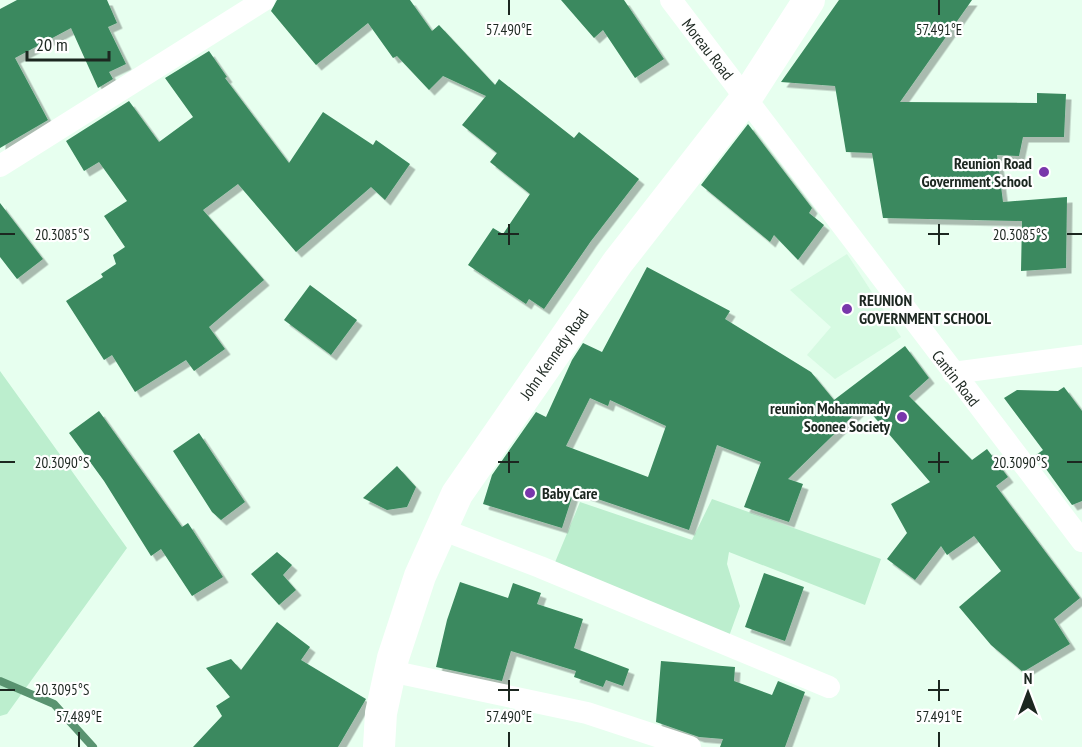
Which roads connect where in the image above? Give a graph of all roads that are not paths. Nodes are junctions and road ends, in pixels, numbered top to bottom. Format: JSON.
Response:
{"nodes":[{"id":1,"x":264,"y":0,"type":"edge"},
{"id":2,"x":671,"y":0,"type":"edge"},
{"id":3,"x":809,"y":0,"type":"edge"},
{"id":4,"x":746,"y":98,"type":"junction"},
{"id":5,"x":0,"y":166,"type":"edge"},
{"id":6,"x":1082,"y":356,"type":"edge"},
{"id":7,"x":953,"y":373,"type":"junction"},
{"id":8,"x":441,"y":529,"type":"junction"},
{"id":9,"x":1082,"y":541,"type":"edge"},
{"id":10,"x":390,"y":671,"type":"junction"},
{"id":11,"x":829,"y":687,"type":"dead end"},
{"id":12,"x":379,"y":747,"type":"edge"},
{"id":13,"x":690,"y":747,"type":"edge"}],
"edges":[{"from":1,"to":5,"type":"street"},
{"from":2,"to":4,"type":"street","name":"Moreau Road"},
{"from":3,"to":4,"type":"main road","name":"John Kennedy Road"},
{"from":4,"to":7,"type":"street","name":"Cantin Road"},
{"from":4,"to":8,"type":"main road","name":"John Kennedy Road"},
{"from":6,"to":7,"type":"street"},
{"from":7,"to":9,"type":"street","name":"Cantin Road"},
{"from":8,"to":10,"type":"main road","name":"John Kennedy Road"},
{"from":8,"to":11,"type":"street"},
{"from":10,"to":12,"type":"main road","name":"John Kennedy Road"},
{"from":10,"to":13,"type":"street"}]}
